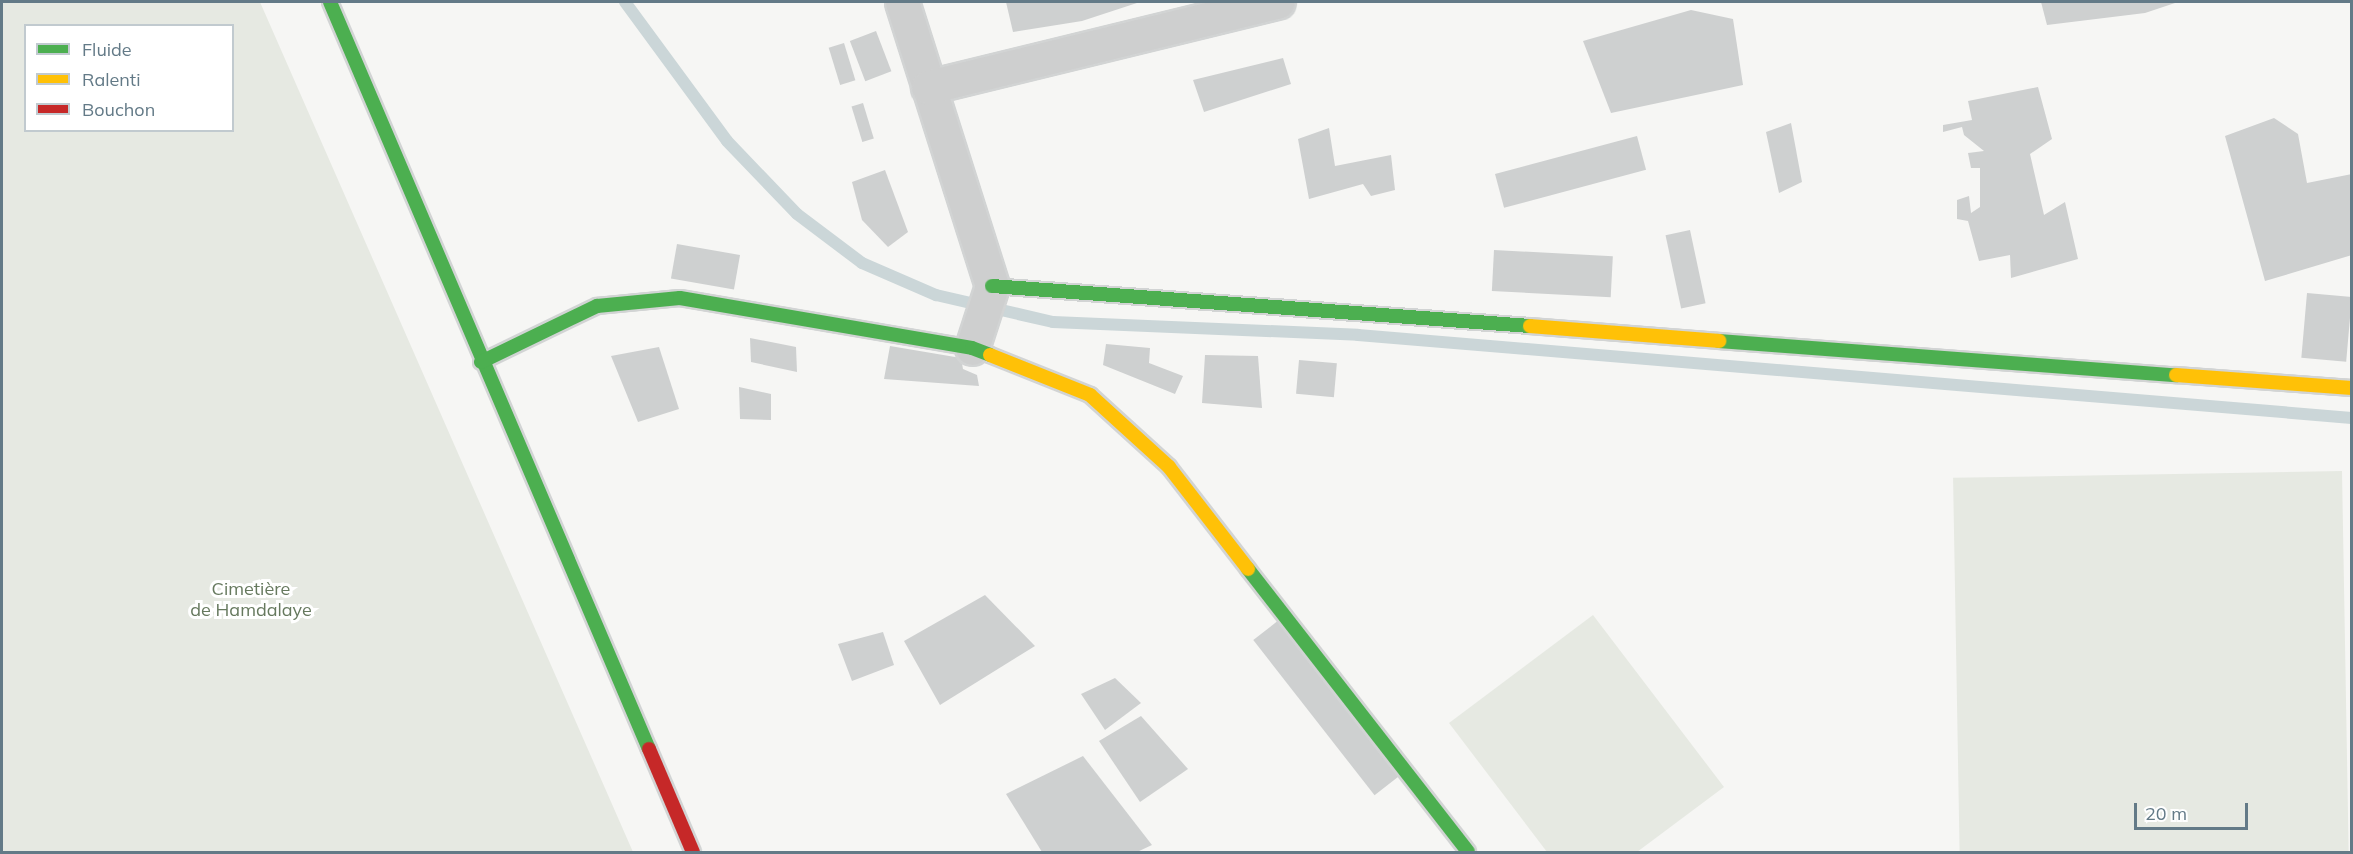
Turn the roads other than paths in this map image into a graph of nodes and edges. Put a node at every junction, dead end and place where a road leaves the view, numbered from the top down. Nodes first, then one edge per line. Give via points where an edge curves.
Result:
1 (330, 2) edge
2 (902, 2) edge
3 (1278, 2) edge
4 (928, 87) junction
5 (992, 286) junction
6 (972, 348) junction
7 (481, 362) junction
8 (2352, 388) edge
9 (693, 852) edge
10 (1468, 852) edge

1 - 7 street
2 - 4 street
3 - 4 street
4 - 5 street
5 - 6 street
5 - 8 street
6 - 7 street via 680,298 597,306
6 - 10 street via 1090,395 1169,467
7 - 9 street

